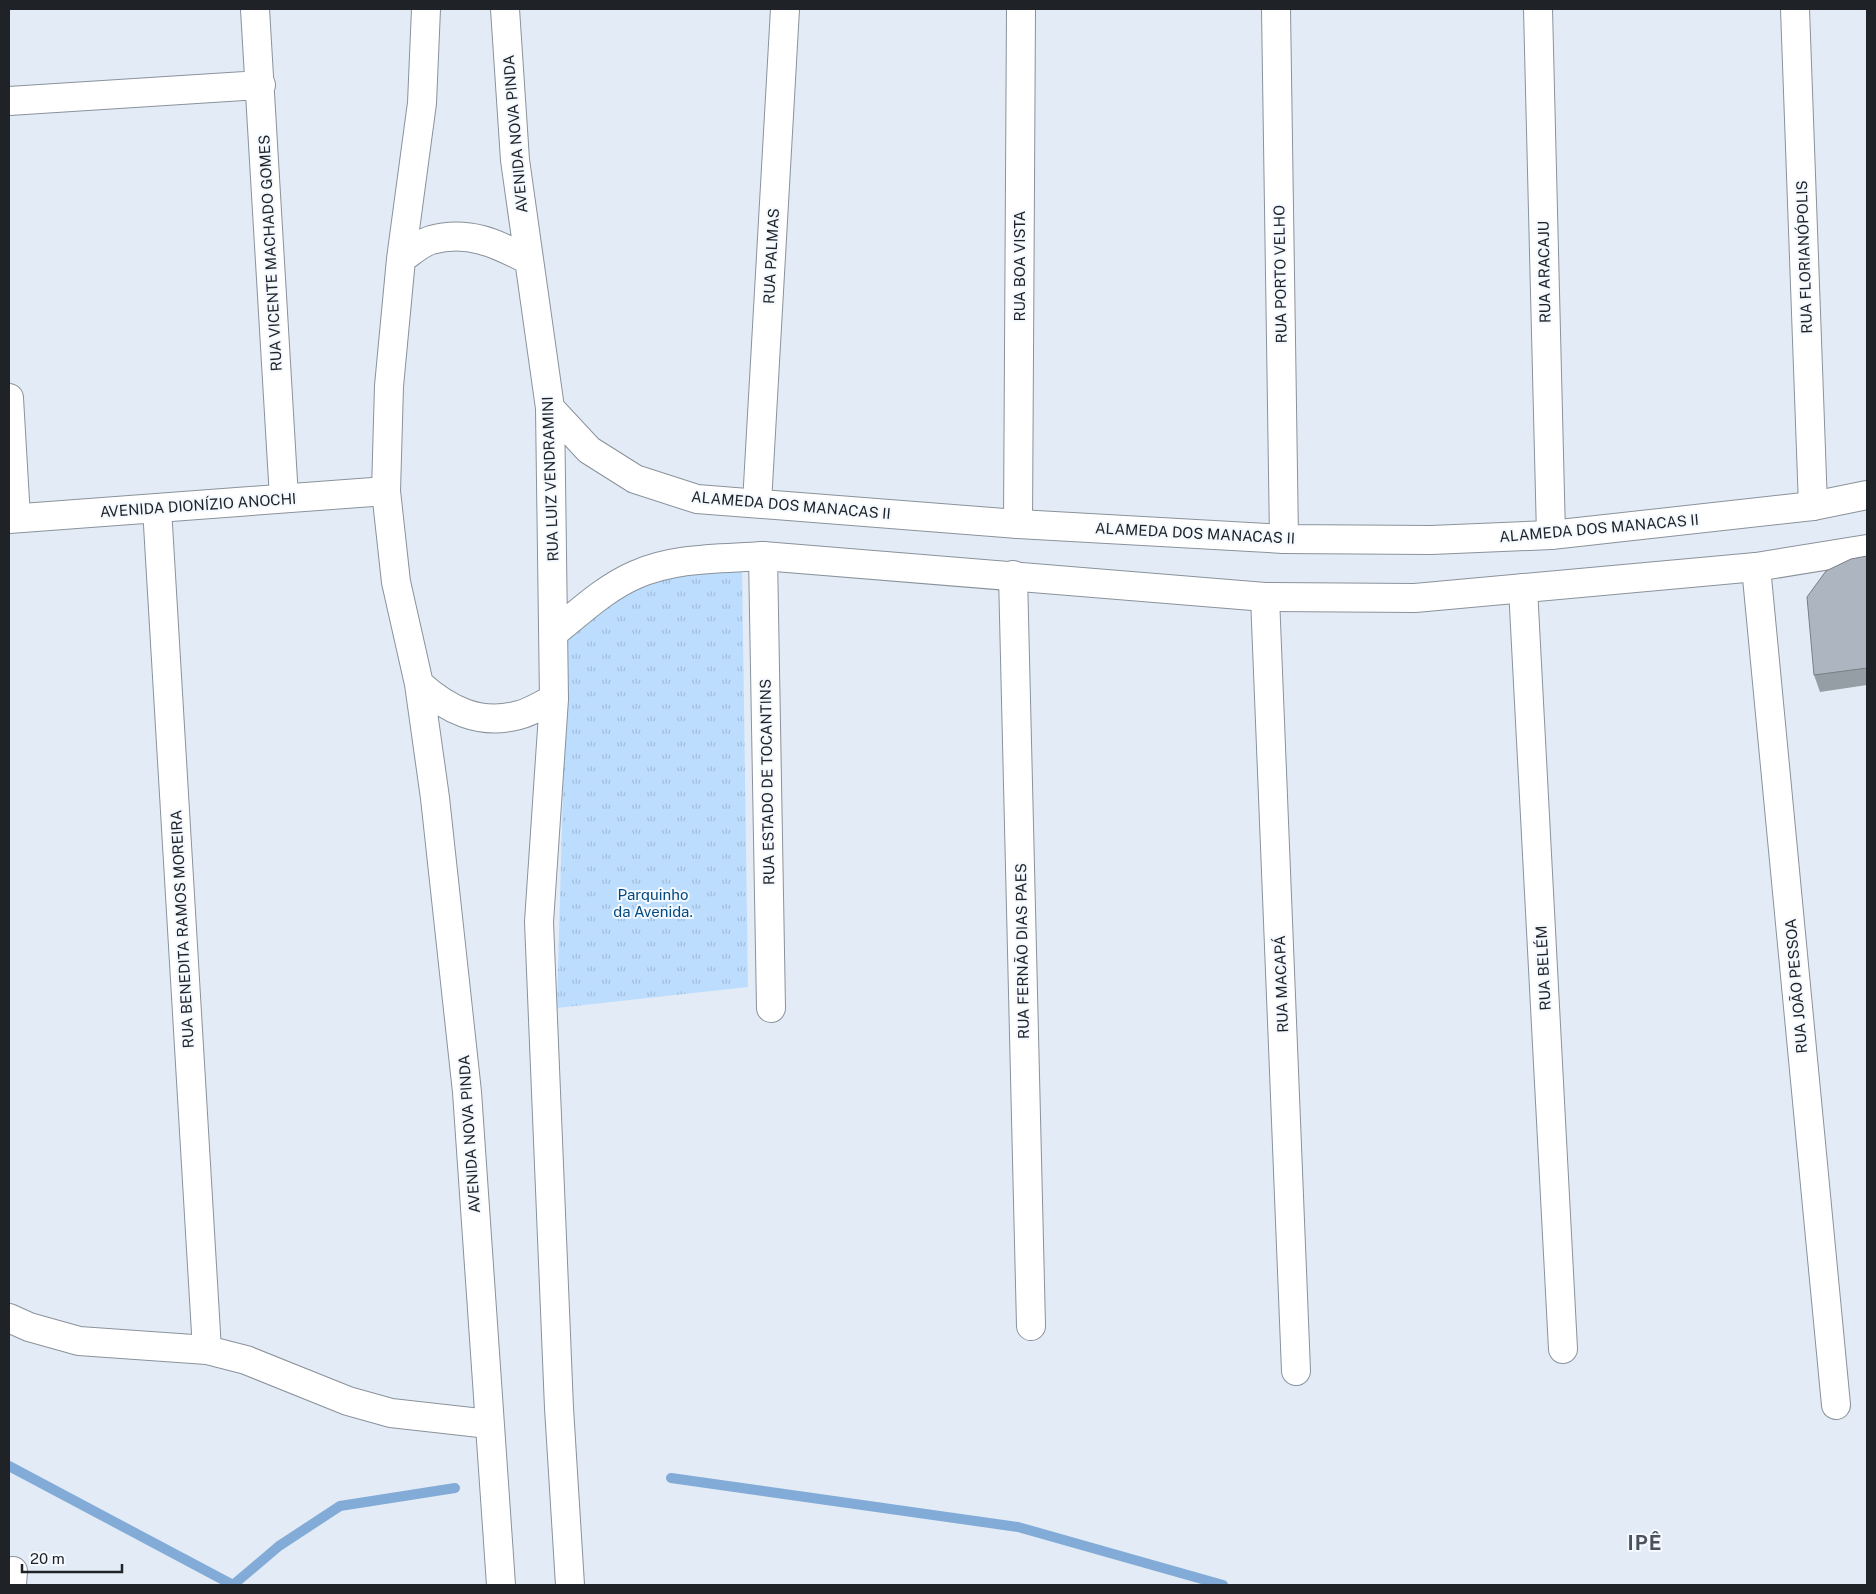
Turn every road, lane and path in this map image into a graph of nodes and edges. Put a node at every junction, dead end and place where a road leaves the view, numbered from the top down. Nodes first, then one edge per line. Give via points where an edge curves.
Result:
1 (256, 9) edge
2 (426, 9) edge
3 (505, 9) edge
4 (784, 9) edge
5 (1021, 9) edge
6 (1276, 9) edge
7 (1538, 9) edge
8 (1795, 9) edge
9 (261, 84) junction
10 (9, 101) edge
11 (401, 258) junction
12 (528, 260) junction
13 (9, 398) edge
14 (550, 408) junction
15 (386, 491) junction
16 (1867, 495) edge
17 (284, 498) junction
18 (758, 503) junction
19 (1813, 506) junction
20 (157, 508) junction
21 (13, 518) edge
22 (1018, 524) junction
23 (1551, 535) junction
24 (1284, 539) junction
25 (1867, 549) edge
26 (763, 556) junction
27 (1756, 567) junction
28 (1013, 575) junction
29 (1523, 588) junction
30 (1265, 597) junction
31 (555, 632) junction
32 (419, 684) junction
33 (554, 699) junction
34 (771, 1008) dead end
35 (9, 1318) edge
36 (1031, 1326) dead end
37 (1563, 1349) dead end
38 (208, 1350) junction
39 (1296, 1371) dead end
40 (1836, 1405) dead end
41 (489, 1424) junction
42 (501, 1585) edge
43 (570, 1585) edge

1 - 9 street, RUA VICENTE MACHADO GOMES
2 - 11 street via 422,103
3 - 12 street, AVENIDA NOVA PINDA via 515,160
4 - 18 street, RUA PALMAS
5 - 22 street, RUA BOA VISTA
6 - 24 street, RUA PORTO VELHO
7 - 23 street, RUA ARACAJU
8 - 19 street, RUA FLORIANÓPOLIS
9 - 10 street
9 - 17 street, RUA VICENTE MACHADO GOMES
11 - 12 street via 430,240 467,236 496,242
11 - 15 street, AVENIDA NOVA PINDA via 389,386
12 - 14 street, RUA LUIZ VENDRAMINI
13 - 21 street
14 - 18 street, ALAMEDA DOS MANACAS II via 589,450 635,479 697,499
14 - 31 street, RUA LUIZ VENDRAMINI
15 - 17 street, AVENIDA DIONÍZIO ANOCHI
15 - 32 street, AVENIDA NOVA PINDA via 396,582
16 - 19 street, ALAMEDA DOS MANACAS II
17 - 20 street, AVENIDA DIONÍZIO ANOCHI
18 - 22 street, ALAMEDA DOS MANACAS II
19 - 23 street, ALAMEDA DOS MANACAS II
20 - 21 street, AVENIDA DIONÍZIO ANOCHI
20 - 38 street, RUA BENEDITA RAMOS MOREIRA
22 - 24 street, ALAMEDA DOS MANACAS II
23 - 24 street, ALAMEDA DOS MANACAS II via 1431,540
25 - 27 street
26 - 28 street
26 - 31 street via 680,562 635,575 596,598
26 - 34 street, RUA ESTADO DE TOCANTINS
27 - 29 street
27 - 40 street, RUA JOÃO PESSOA
28 - 30 street
28 - 36 street, RUA FERNÃO DIAS PAES
29 - 30 street via 1414,598
29 - 37 street, RUA BELÉM
30 - 39 street, RUA MACAPÁ
31 - 33 street, RUA LUIZ VENDRAMINI
32 - 33 street via 439,702 465,714 495,719 520,715
32 - 41 street, AVENIDA NOVA PINDA via 435,798 467,1092
33 - 43 street via 539,922 559,1408
35 - 38 street via 79,1341
38 - 41 street via 246,1360 348,1401 392,1413
41 - 42 street, AVENIDA NOVA PINDA

